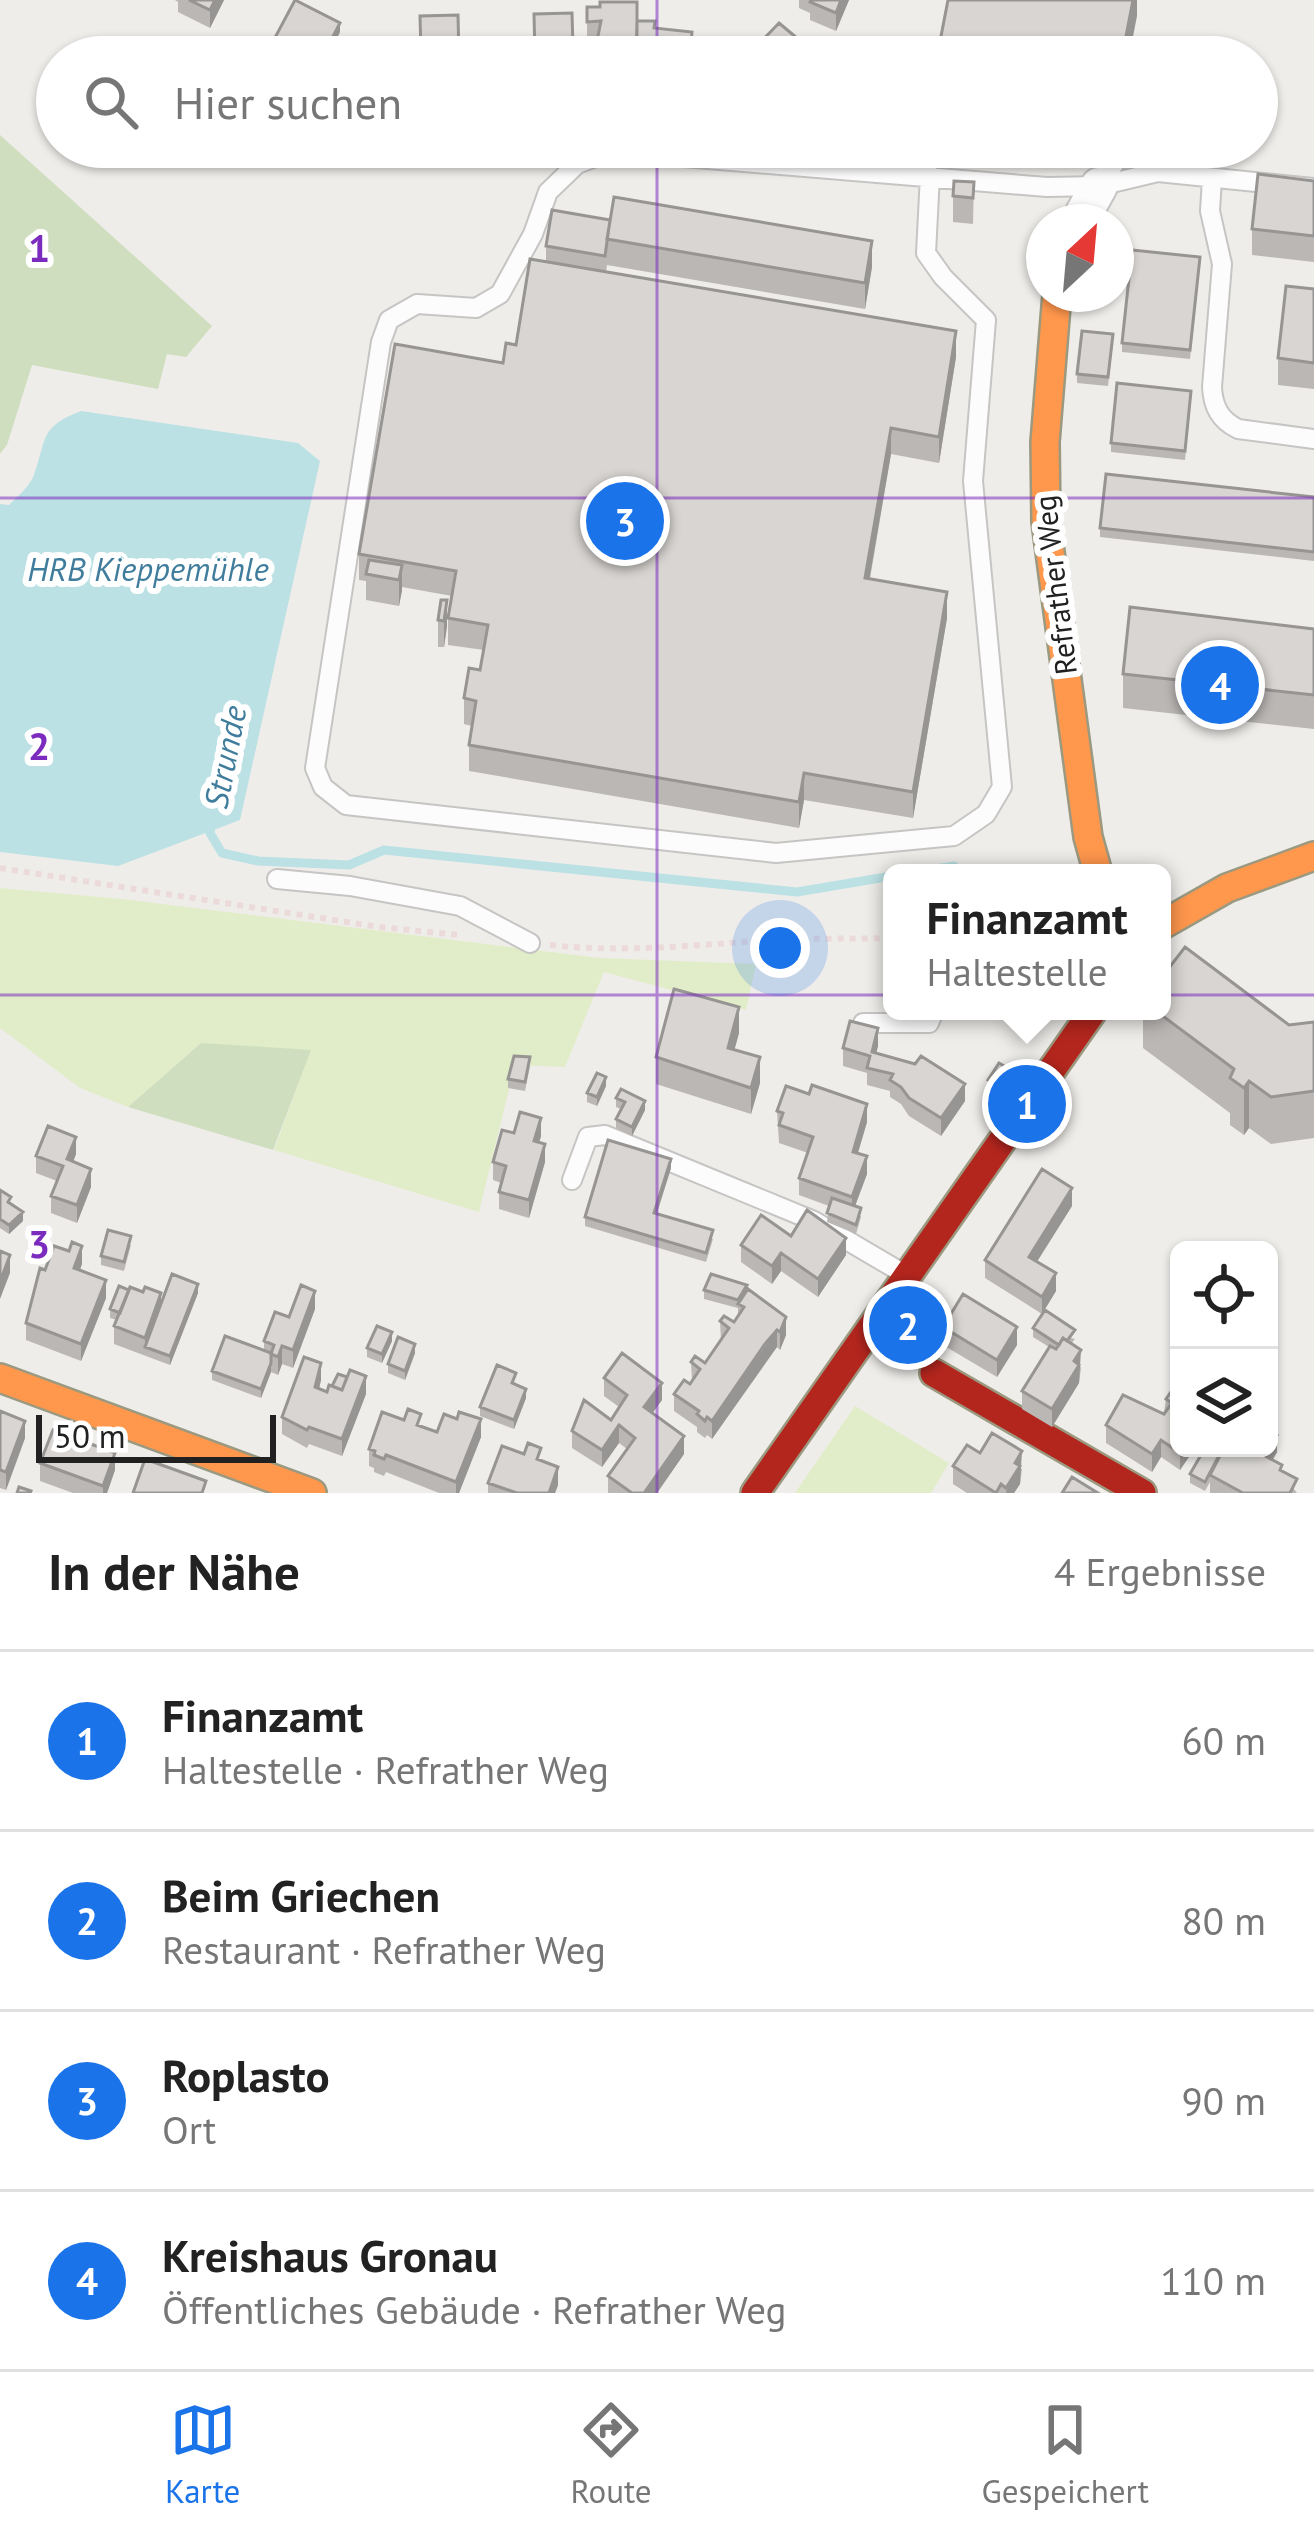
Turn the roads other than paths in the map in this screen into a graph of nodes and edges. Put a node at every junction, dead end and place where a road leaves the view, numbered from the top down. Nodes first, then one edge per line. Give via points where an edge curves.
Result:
1 (573, 168) edge
2 (837, 168) edge
3 (1111, 168) edge
4 (930, 175) junction
5 (1212, 178) junction
6 (1099, 186) junction
7 (1314, 188) edge
8 (1089, 204) edge
9 (1056, 312) edge
10 (1314, 439) edge
11 (1314, 856) edge
12 (1096, 864) edge
13 (277, 879) dead end
14 (1171, 920) edge
15 (530, 943) dead end
16 (930, 1020) edge
17 (1087, 1020) edge
18 (863, 1023) edge
19 (572, 1180) dead end
20 (906, 1275) junction
21 (934, 1373) dead end
22 (0, 1378) edge
23 (312, 1493) edge
24 (754, 1493) edge
25 (1142, 1493) edge

1 - 4 lane via 548,192 500,294 476,308 417,304 389,320 315,768 323,787 346,805 776,853 954,836 986,814 1002,787 973,481 986,320 926,253
2 - 4 lane
3 - 6 lane
4 - 6 lane
5 - 6 lane via 1158,172
5 - 7 lane
5 - 10 lane via 1222,264 1214,406 1238,429
6 - 8 street
9 - 12 street, Refrather Weg via 1046,522
11 - 14 street via 1227,888
13 - 15 lane via 460,906
16 - 18 lane
17 - 20 street
19 - 20 lane via 588,1137 604,1135 814,1222
20 - 24 street
21 - 25 street
22 - 23 street

